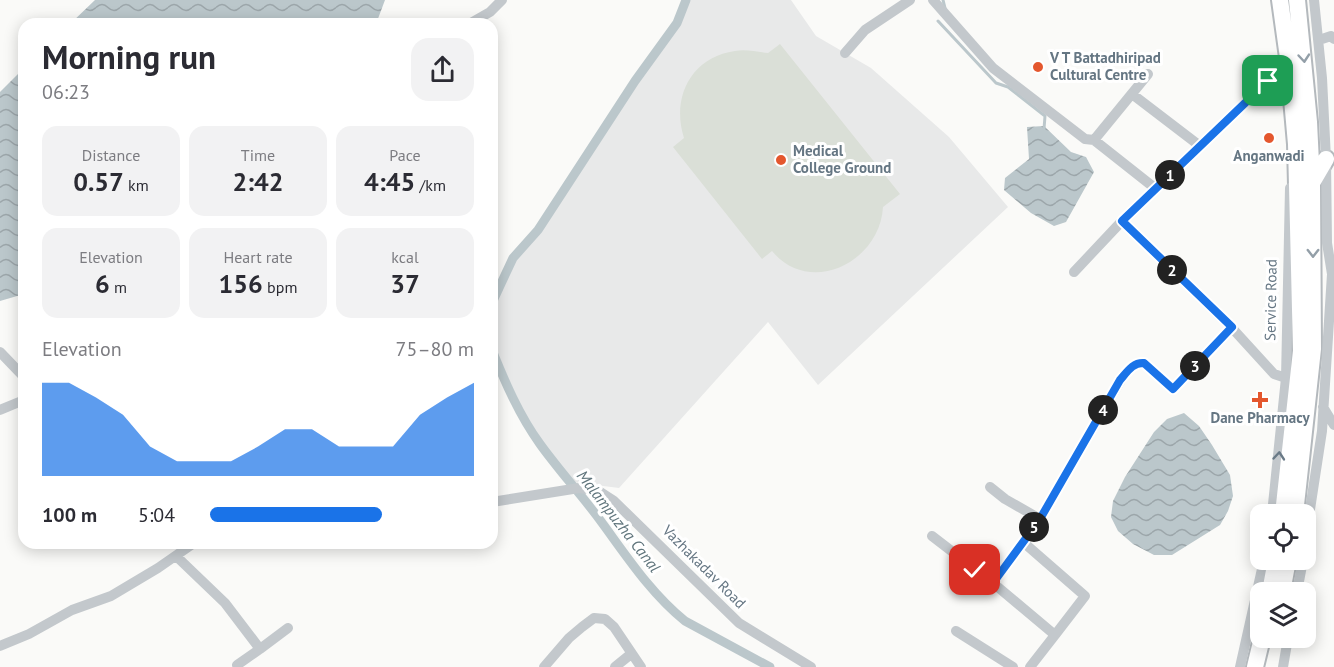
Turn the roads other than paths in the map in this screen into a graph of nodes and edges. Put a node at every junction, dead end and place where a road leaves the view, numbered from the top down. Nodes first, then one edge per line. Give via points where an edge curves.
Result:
1 (502, 0) edge
2 (910, 0) edge
3 (933, 0) edge
4 (1280, 0) edge
5 (1297, 0) edge
6 (1314, 0) edge
7 (480, 18) edge
8 (1334, 39) edge
9 (1319, 40) junction
10 (845, 53) dead end
11 (1289, 65) junction
12 (1149, 74) dead end
13 (1291, 87) junction
14 (1132, 94) junction
15 (1094, 140) junction
16 (1200, 147) junction
17 (1326, 159) junction
18 (1312, 183) junction
19 (1155, 189) junction
20 (1313, 215) junction
21 (1122, 221) junction
22 (1327, 243) junction
23 (1074, 272) dead end
24 (1333, 274) edge
25 (1232, 327) junction
26 (0, 352) edge
27 (18, 371) edge
28 (1286, 378) junction
29 (1334, 387) edge
30 (18, 402) edge
31 (1323, 407) junction
32 (0, 410) edge
33 (1334, 425) edge
34 (990, 487) dead end
35 (498, 501) edge
36 (1273, 504) edge
37 (1284, 504) edge
38 (1296, 504) edge
39 (1311, 504) edge
40 (1040, 519) junction
41 (932, 537) dead end
42 (1023, 542) junction
43 (186, 549) edge
44 (176, 556) junction
45 (1262, 570) edge
46 (993, 583) junction
47 (288, 628) dead end
48 (956, 631) dead end
49 (1055, 635) junction
50 (0, 646) edge
51 (1260, 648) edge
52 (1271, 648) edge
53 (1286, 648) edge
54 (260, 649) junction
55 (631, 654) junction
56 (237, 665) dead end
57 (544, 667) edge
58 (615, 667) edge
59 (641, 667) edge
60 (812, 667) edge
61 (1013, 667) edge
62 (1030, 667) edge
63 (1240, 667) edge
64 (1256, 667) edge
65 (1267, 667) edge
66 (1282, 667) edge

1 - 7 street
2 - 10 street via 865,30
3 - 15 street via 993,68 1085,139
4 - 11 highway
5 -> 18 highway
6 - 9 street
8 - 9 street via 1330,36
9 - 17 street
11 - 13 highway
11 - 16 street
12 - 14 street
13 - 28 street, Service Road via 1285,111 1290,188
13 - 37 highway via 1301,351
14 - 15 street
14 - 16 street
15 - 19 street
16 - 19 street
17 - 18 highway
17 - 22 street
18 - 20 highway
19 - 21 street
20 - 22 street
20 -> 38 highway via 1313,349
21 - 23 street
21 - 25 street
22 - 24 street
24 - 31 street
25 - 28 street via 1274,374
25 - 40 street via 1173,389 1144,363 1131,368 1120,380
26 - 27 street
36 -> 28 street, Service Road
29 - 31 street
30 - 32 street
31 - 33 street
31 - 39 street
34 - 40 street
35 - 60 street, Vazhakadav Road via 579,488 597,490 615,501 661,544 739,623
40 - 42 street
41 - 46 street
42 - 46 street
42 - 49 street via 1085,596
43 - 44 street
44 - 50 street via 111,596 72,610
44 - 54 street via 225,603
45 - 63 street
46 - 49 street
47 - 54 street
48 - 61 street
49 - 62 street
51 - 64 highway
52 - 65 highway
53 - 66 street
54 - 56 street
55 - 57 street via 614,627 605,619 594,618 569,638
55 - 58 street
55 - 59 street

